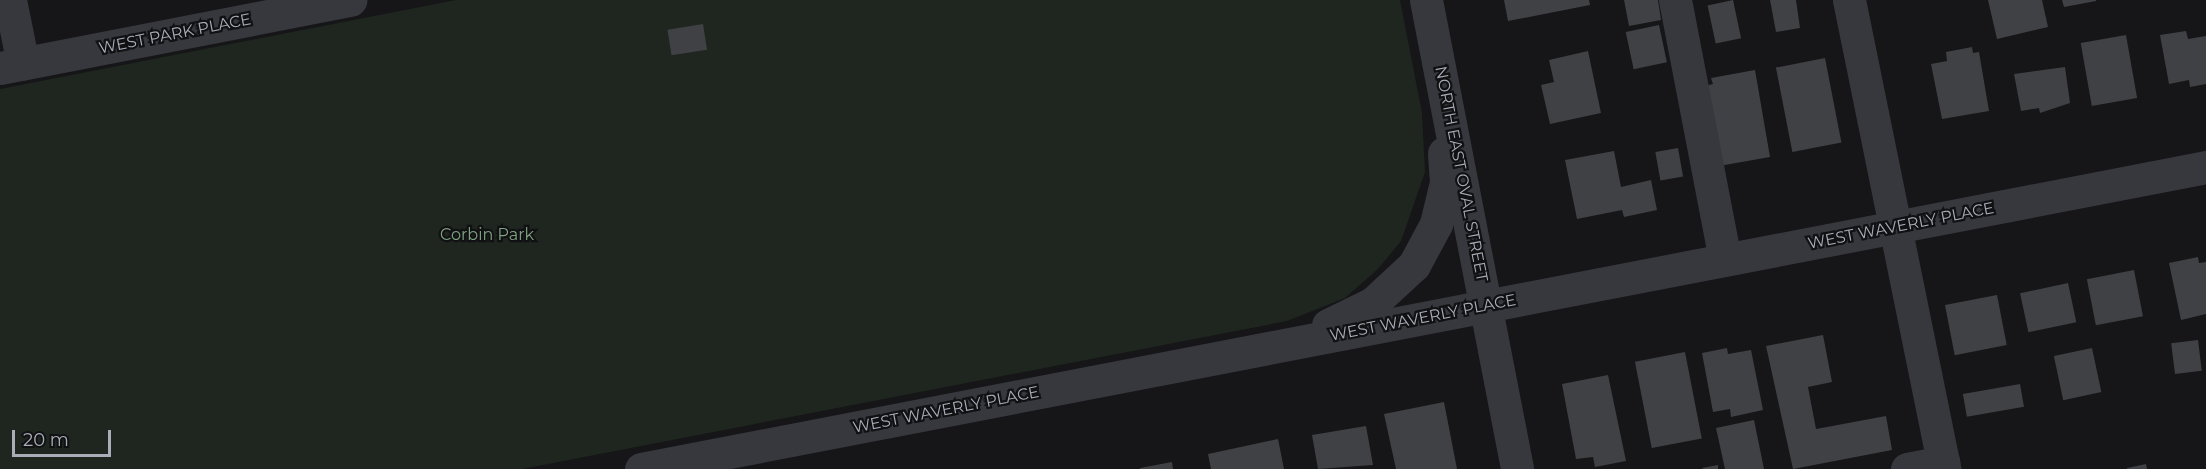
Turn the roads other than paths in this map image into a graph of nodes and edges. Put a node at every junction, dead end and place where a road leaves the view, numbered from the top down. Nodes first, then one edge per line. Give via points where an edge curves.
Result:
1 (10, 0) edge
2 (350, 0) edge
3 (1420, 0) edge
4 (1426, 0) edge
5 (1675, 0) edge
6 (1849, 0) edge
7 (1438, 57) junction
8 (11, 66) edge
9 (2206, 167) edge
10 (1895, 227) junction
11 (1725, 259) junction
12 (1488, 305) junction
13 (1292, 343) junction
14 (1943, 466) edge
15 (646, 469) edge
16 (1517, 469) edge
17 (1907, 469) edge

1 - 8 street
2 - 8 street, WEST PARK PLACE
3 - 7 street, NORTH EAST OVAL STREET
4 - 7 street, NORTH EAST OVAL STREET
5 - 11 street
6 - 10 street
7 - 12 street, NORTH EAST OVAL STREET
7 - 13 street, NORTH EAST OVAL STREET via 1446,182 1436,224 1414,265 1373,303
9 - 10 street, WEST WAVERLY PLACE
10 - 11 street, WEST WAVERLY PLACE
10 - 14 street
11 - 12 street, WEST WAVERLY PLACE
12 - 13 street, WEST WAVERLY PLACE
12 - 16 street, NORTH EAST OVAL STREET
13 - 15 street, WEST WAVERLY PLACE
14 - 17 street

